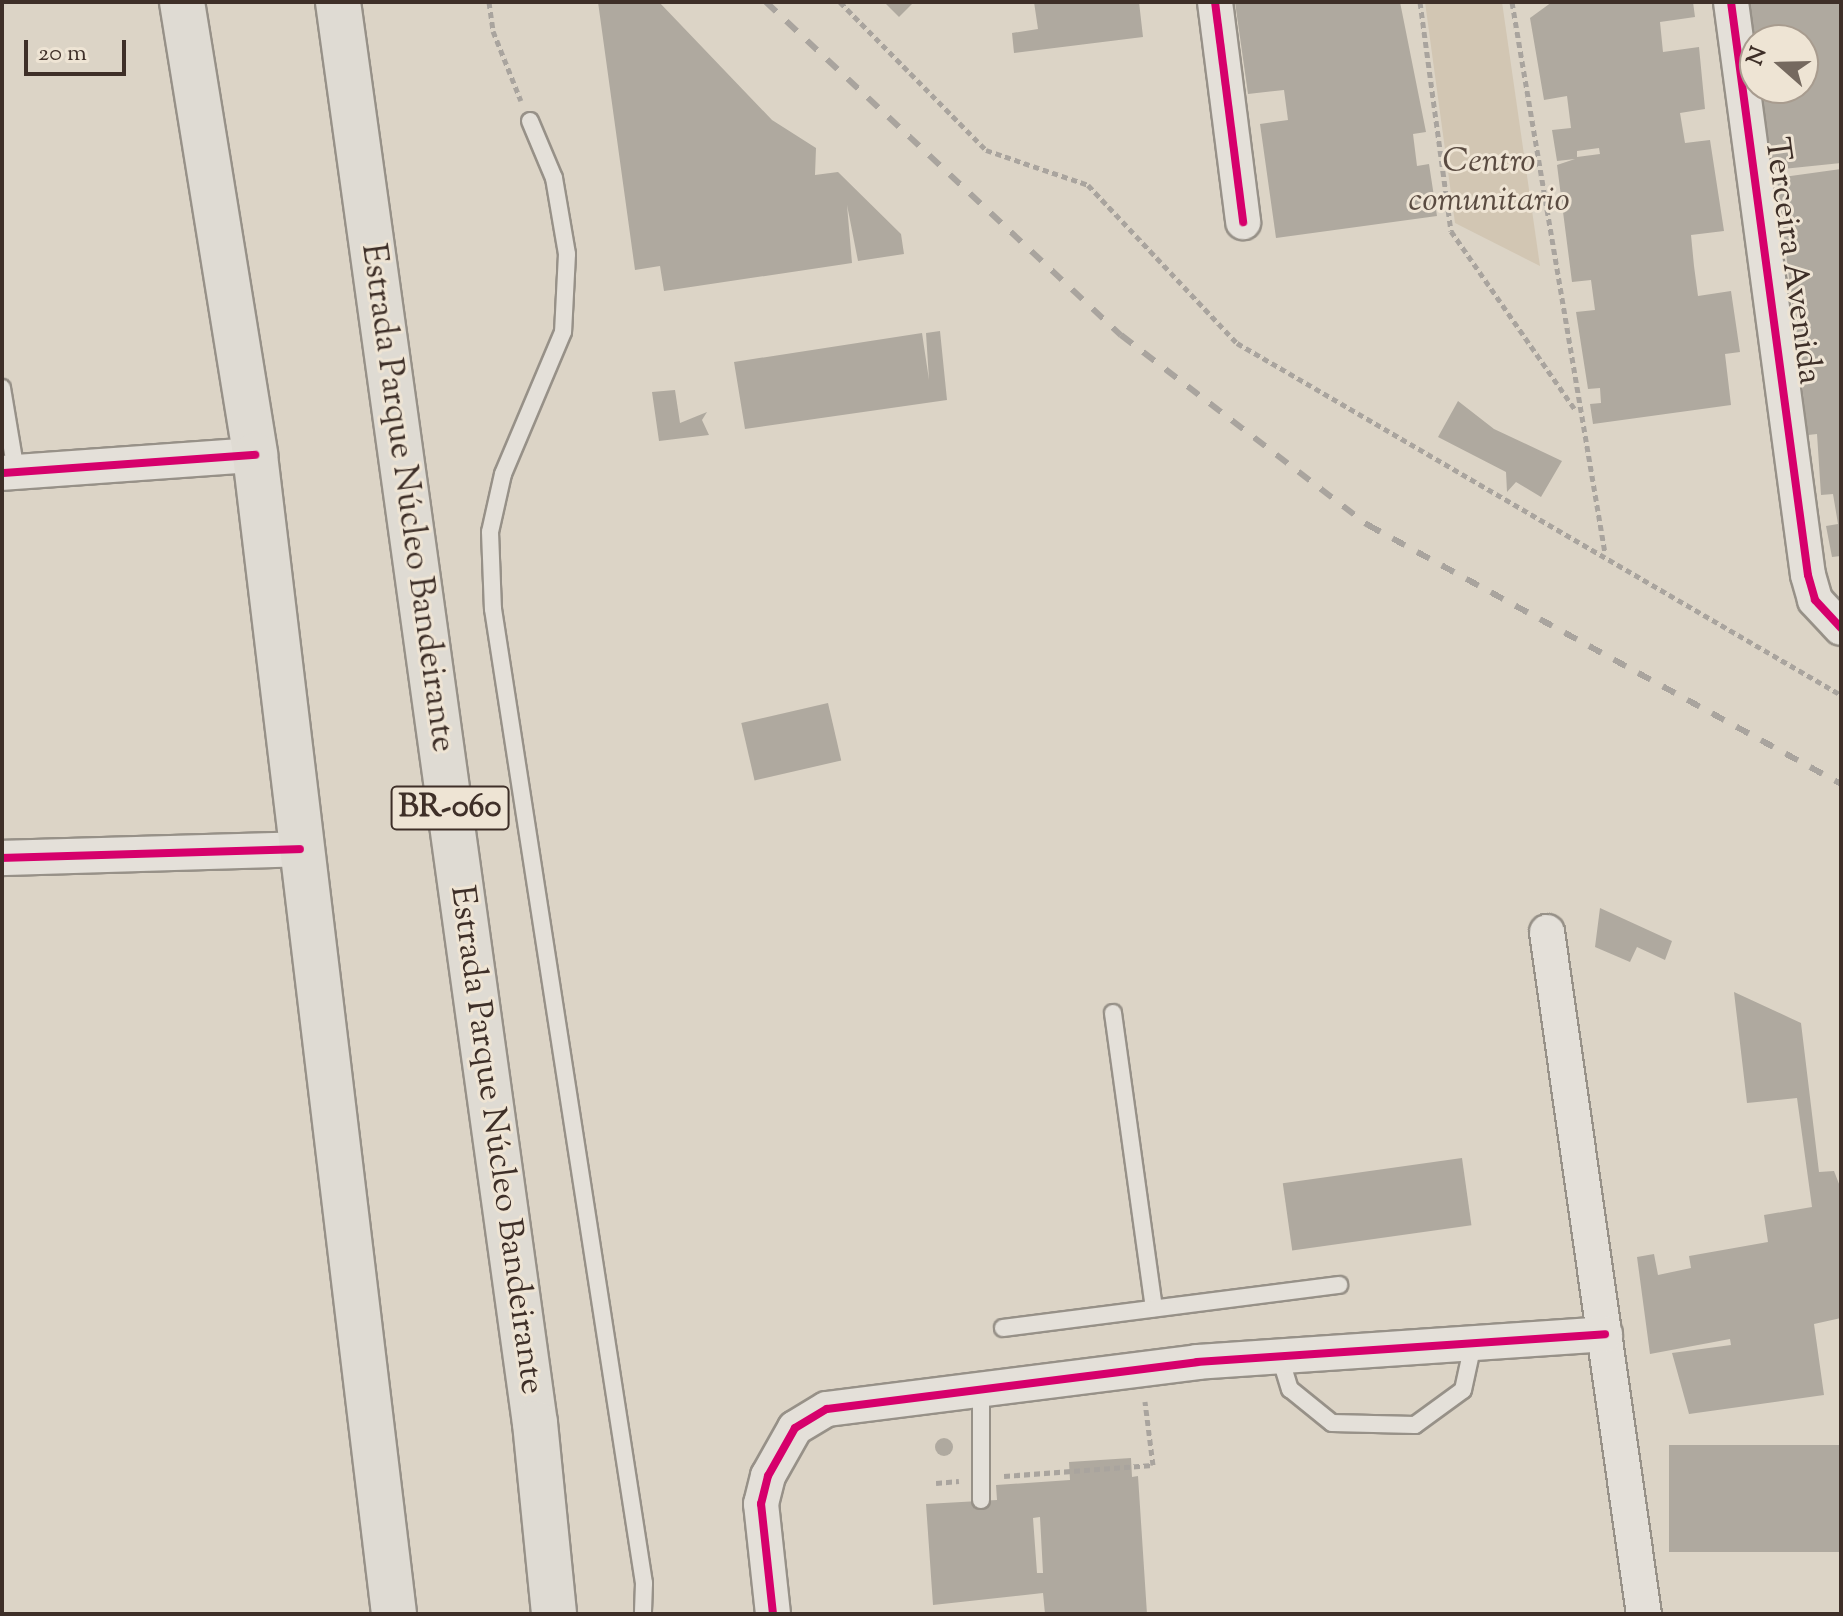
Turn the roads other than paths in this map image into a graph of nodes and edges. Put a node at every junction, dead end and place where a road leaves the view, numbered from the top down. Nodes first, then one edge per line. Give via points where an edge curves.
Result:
1 (182, 2) edge
2 (338, 2) edge
3 (1215, 2) edge
4 (1731, 2) edge
5 (530, 121) road end
6 (1243, 222) dead end
7 (2, 388) edge
8 (255, 455) junction
9 (9, 472) edge
10 (1841, 628) edge
11 (300, 849) junction
12 (2, 858) edge
13 (1547, 932) dead end
14 (1113, 1013) dead end
15 (1339, 1285) dead end
16 (1154, 1308) junction
17 (1003, 1328) dead end
18 (1605, 1334) junction
19 (1473, 1344) junction
20 (1280, 1357) junction
21 (981, 1385) junction
22 (981, 1500) dead end
23 (394, 1614) edge
24 (554, 1614) edge
25 (643, 1614) edge
26 (773, 1614) edge
27 (1644, 1614) edge

1 - 8 highway
2 - 24 highway, Estrada Parque Núcleo Bandeirante / BR-060 via 535,1423
3 - 6 street
4 - 10 street, Terceira Avenida via 1808,575 1815,600
5 - 25 lane via 554,178 567,254 563,332 503,474 490,532 493,609
7 - 9 lane
8 - 9 street
8 - 11 highway
11 - 12 street
11 - 23 highway
13 - 18 street
14 - 16 lane
15 - 16 lane
16 - 17 lane
18 - 19 street
18 - 27 street
19 - 20 street
19 - 20 lane via 1463,1390 1415,1425 1332,1423 1290,1389
20 - 21 street
21 - 22 lane
21 - 26 street via 827,1409 795,1428 776,1457 761,1504

